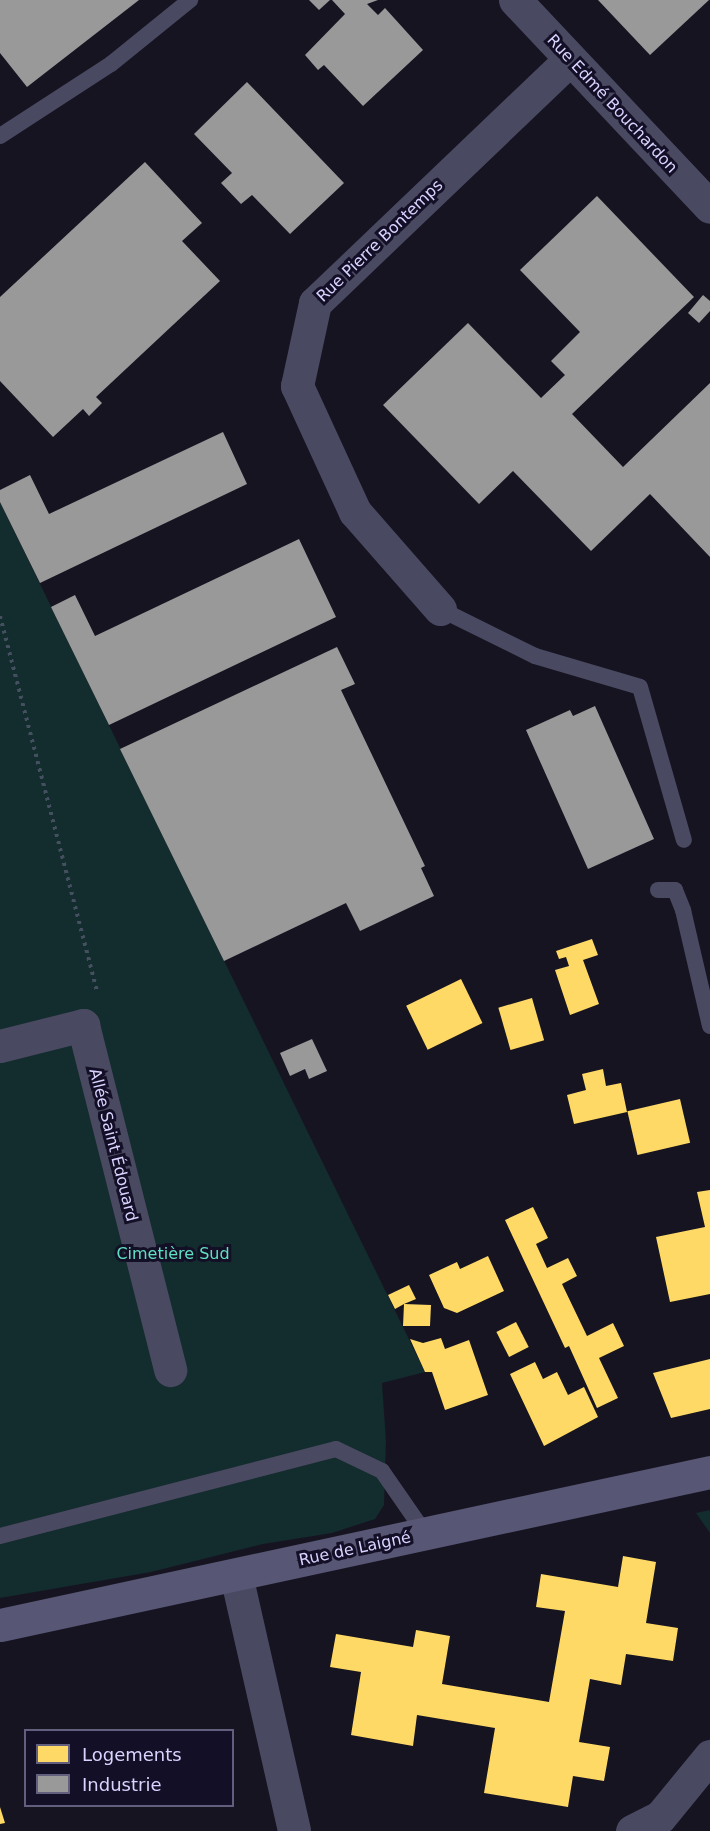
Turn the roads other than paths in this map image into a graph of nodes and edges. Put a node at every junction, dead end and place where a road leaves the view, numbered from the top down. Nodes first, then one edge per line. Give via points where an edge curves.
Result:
1 (190, 0) edge
2 (515, 0) edge
3 (570, 59) junction
4 (0, 136) edge
5 (710, 207) edge
6 (441, 609) joint
7 (684, 840) dead end
8 (658, 890) dead end
9 (710, 1026) edge
10 (0, 1046) edge
11 (170, 1370) dead end
12 (710, 1473) edge
13 (425, 1533) junction
14 (0, 1536) edge
15 (236, 1575) junction
16 (0, 1625) edge
17 (710, 1756) edge
18 (294, 1831) edge
19 (632, 1831) edge

1 - 4 lane via 111,64
2 - 3 street, Rue Edmé Bouchardon
3 - 5 street, Rue Edmé Bouchardon
3 - 6 street, Rue Pierre Bontemps via 315,303 297,386 354,512
6 - 7 lane via 535,656 640,687
8 - 9 lane via 675,890 683,910
10 - 11 street, Allée Saint Édouard via 83,1025
12 - 13 street, Rue de Laigné
13 - 14 lane via 382,1471 336,1449
13 - 15 street, Rue de Laigné
15 - 16 street, Rue de Laigné
15 - 18 street
17 - 19 street via 660,1817

